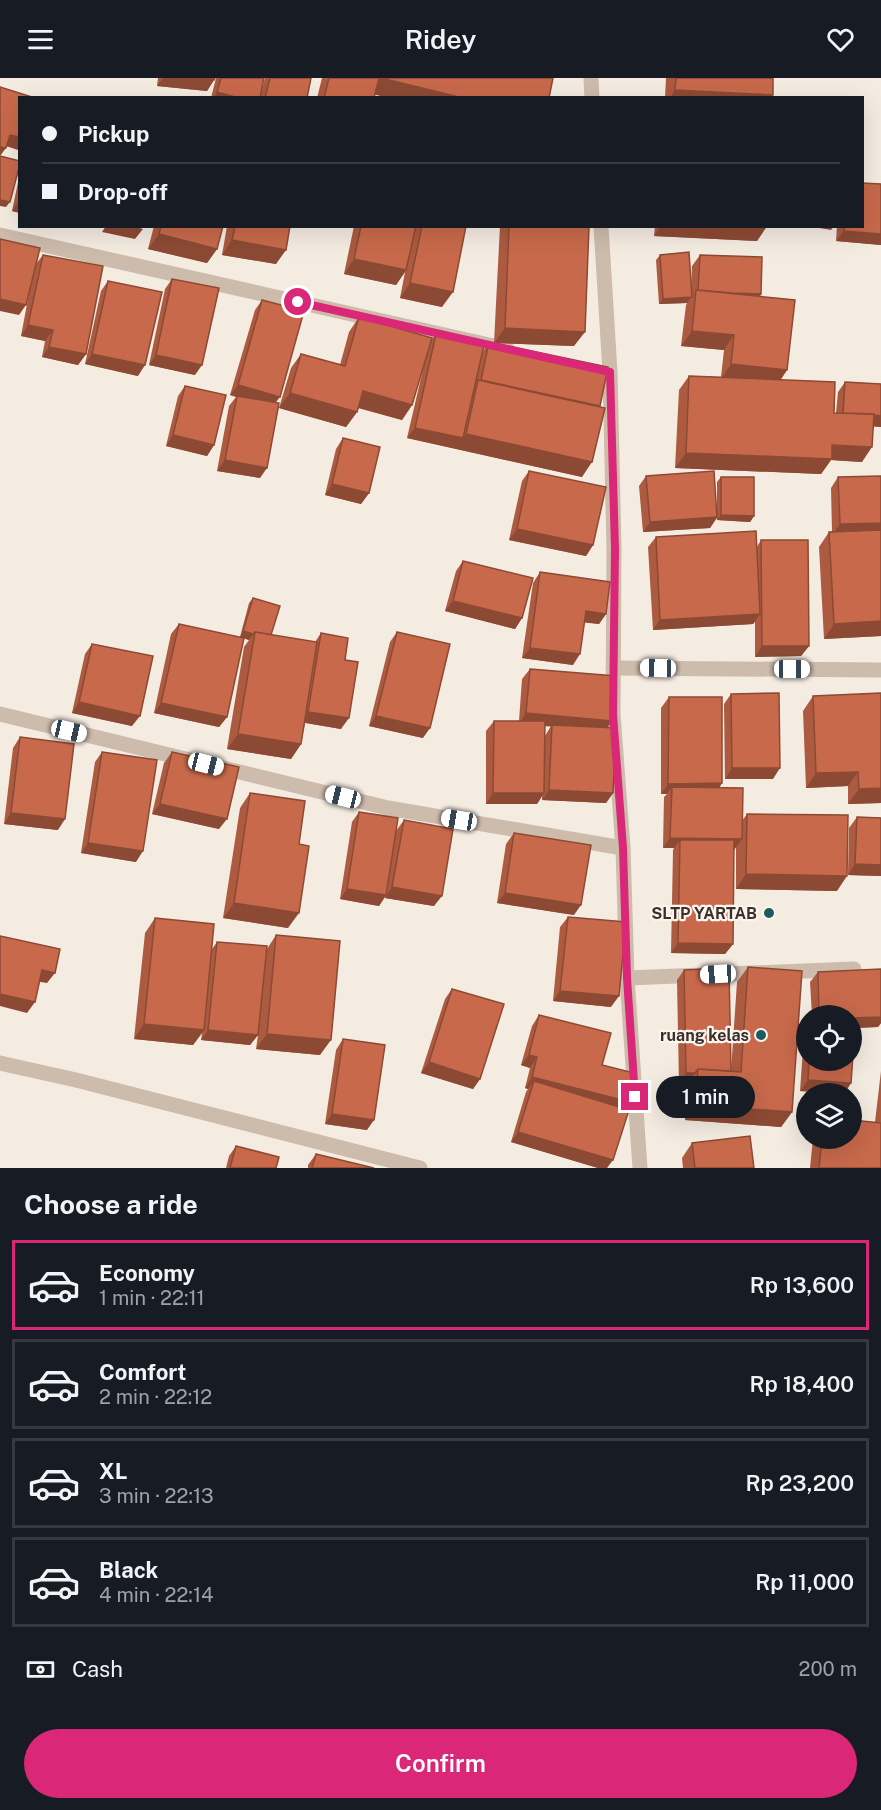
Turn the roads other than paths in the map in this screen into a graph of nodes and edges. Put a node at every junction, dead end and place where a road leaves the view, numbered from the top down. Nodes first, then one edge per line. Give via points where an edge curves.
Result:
1 (591, 78) edge
2 (592, 96) edge
3 (601, 228) edge
4 (0, 235) edge
5 (516, 351) edge
6 (590, 368) edge
7 (610, 372) junction
8 (613, 668) junction
9 (881, 670) edge
10 (0, 714) edge
11 (623, 848) junction
12 (854, 969) edge
13 (627, 978) junction
14 (0, 1063) edge
15 (420, 1168) edge
16 (640, 1168) edge

1 - 2 street
3 - 7 street
4 - 5 street
6 - 7 street
7 - 8 street via 615,549
8 - 9 street
8 - 11 street
10 - 11 street via 388,808
11 - 13 street
12 - 13 street
13 - 16 street
14 - 15 street

